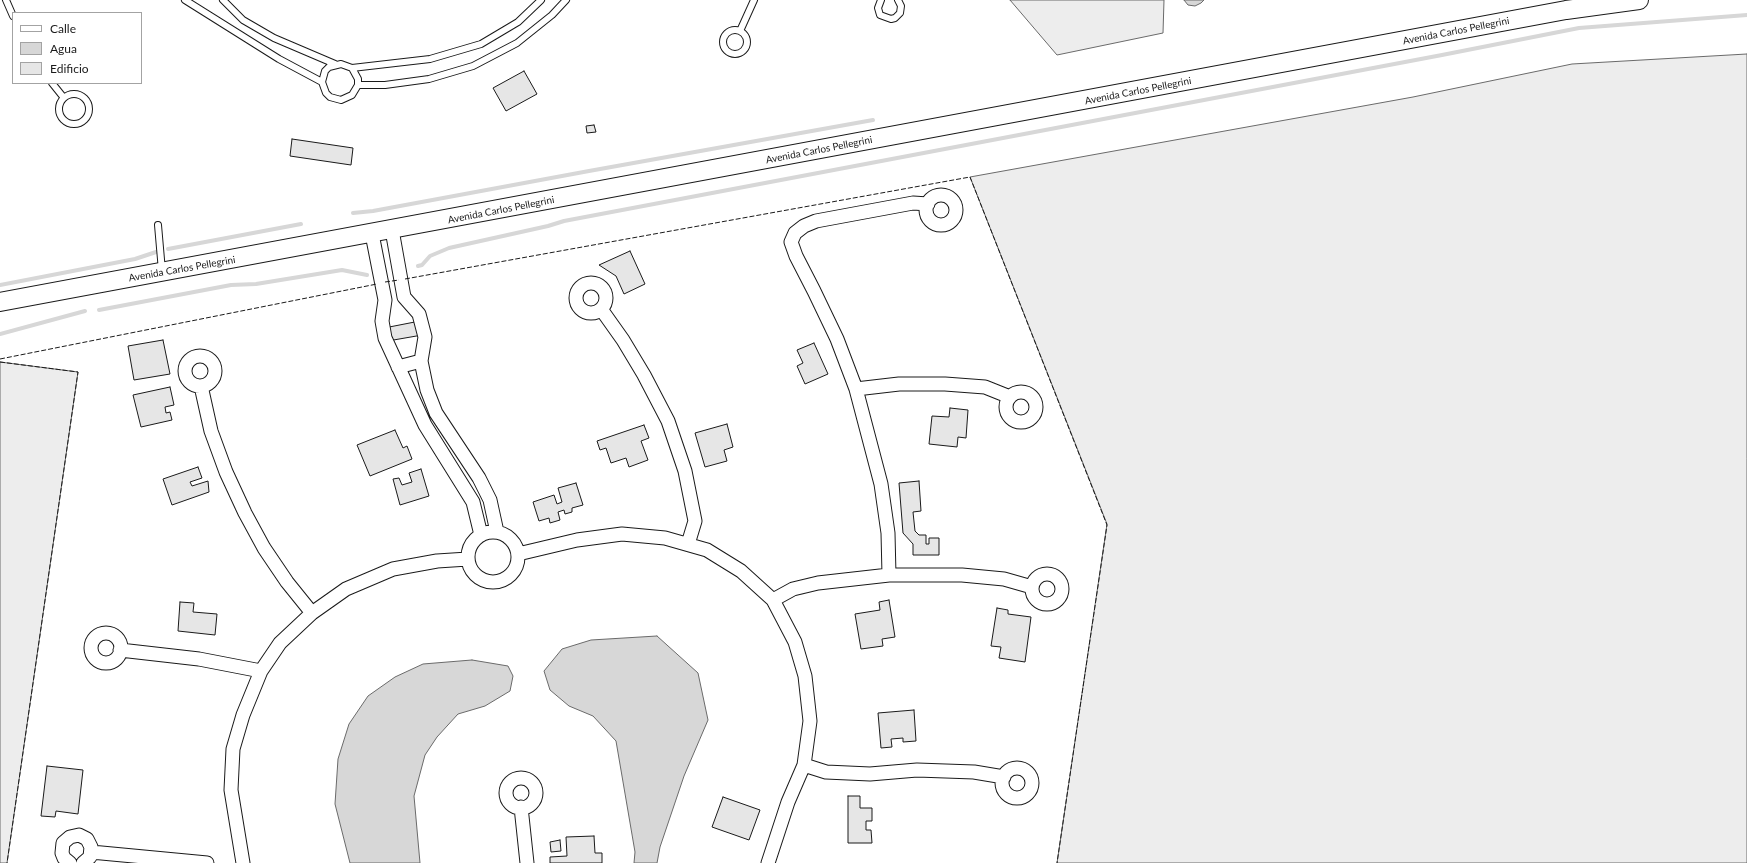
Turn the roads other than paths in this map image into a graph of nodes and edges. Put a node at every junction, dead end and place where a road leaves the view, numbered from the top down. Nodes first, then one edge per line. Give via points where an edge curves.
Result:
1 (6, 0) edge
2 (185, 0) edge
3 (222, 0) edge
4 (541, 0) edge
5 (566, 0) edge
6 (754, 0) edge
7 (880, 0) edge
8 (898, 0) edge
9 (1639, 0) edge
10 (12, 14) edge
11 (740, 31) dead end
12 (335, 64) junction
13 (352, 68) junction
14 (322, 82) junction
15 (53, 84) edge
16 (358, 85) junction
17 (64, 98) junction
18 (928, 204) dead end
19 (158, 225) dead end
20 (392, 230) junction
21 (372, 234) junction
22 (162, 272) junction
23 (404, 297) junction
24 (385, 300) junction
25 (0, 302) edge
26 (601, 310) dead end
27 (421, 361) junction
28 (398, 367) junction
29 (201, 386) dead end
30 (856, 389) junction
31 (1010, 397) dead end
32 (497, 532) junction
33 (481, 535) junction
34 (688, 544) junction
35 (518, 554) junction
36 (468, 559) junction
37 (889, 575) junction
38 (1032, 587) dead end
39 (773, 600) junction
40 (312, 613) junction
41 (120, 650) dead end
42 (261, 671) junction
43 (804, 765) junction
44 (1004, 777) dead end
45 (521, 807) dead end
46 (92, 852) junction
47 (240, 862) edge
48 (70, 863) edge
49 (83, 863) edge
50 (207, 863) edge
51 (527, 863) edge
52 (768, 863) edge

1 - 10 lane
2 - 14 lane via 279,59
3 - 12 lane via 243,20 274,38
4 - 13 lane via 518,22 481,44 430,59
5 - 16 lane via 552,15 517,43 473,66 429,79 385,85
6 - 11 lane
7 - 8 lane via 880,15 891,20 900,13 901,6
9 - 20 main road, Avenida Carlos Pellegrini via 1566,10
12 - 13 lane
12 - 14 lane via 325,71
13 - 16 lane via 356,73
14 - 16 lane via 330,97 341,100 352,95
15 - 17 lane
17 - 17 lane via 59,106 64,120 73,124 86,118 89,109 85,100 77,94
18 - 30 street via 913,203 816,221 795,233 791,242 837,339
19 - 22 lane
20 - 21 main road, Avenida Carlos Pellegrini
20 - 23 street
21 - 22 main road, Avenida Carlos Pellegrini
21 - 24 street
22 - 25 main road, Avenida Carlos Pellegrini
23 - 24 street
23 - 27 street via 419,314 425,337
24 - 28 street via 382,321
26 - 34 street via 623,340 668,421 685,471 694,521
27 - 28 street
27 - 32 street via 427,390 436,413 479,478 490,500
28 - 33 street via 425,425 473,502
29 - 40 street via 211,431 226,472 245,512 264,548
30 - 31 street via 899,384 945,384 985,388
30 - 37 street via 881,484 888,534
32 - 33 street
32 - 35 street via 511,539
33 - 36 street via 470,547
34 - 35 street via 665,538 622,534 577,540
34 - 39 street via 707,550 741,571
35 - 36 street via 518,562 510,577 494,582 478,577 472,571
36 - 40 street via 437,561 393,569 346,589
37 - 38 street via 962,575 1004,579
37 - 39 street via 818,583 793,589
39 - 43 street via 795,642 805,676 810,721
40 - 42 street via 280,644
41 - 42 street via 199,659
42 - 47 street via 243,715 233,749 231,790
43 - 44 street via 826,772 870,774 917,770 974,772
43 - 52 street via 788,802
45 - 51 street
46 - 48 street via 90,843 83,836 70,837 62,848 64,858
46 - 49 street
46 - 50 street

